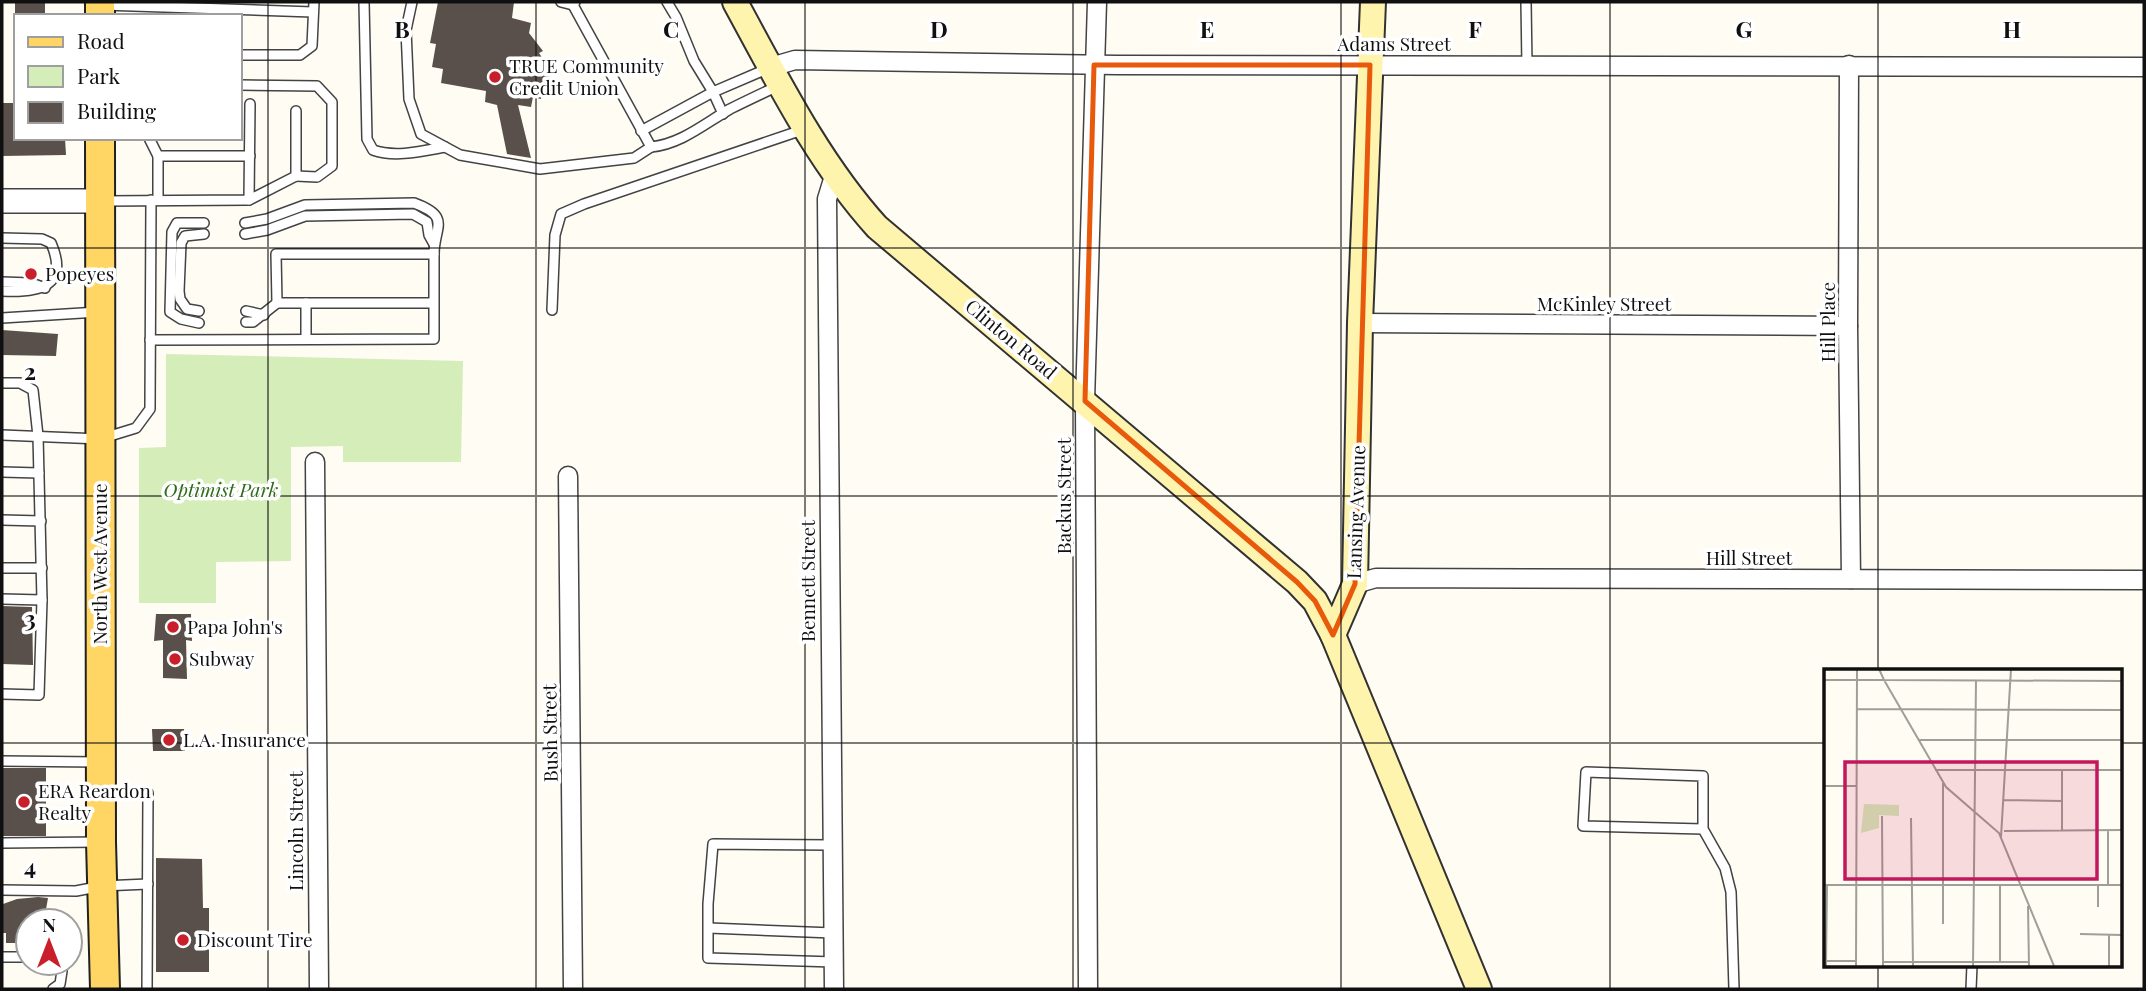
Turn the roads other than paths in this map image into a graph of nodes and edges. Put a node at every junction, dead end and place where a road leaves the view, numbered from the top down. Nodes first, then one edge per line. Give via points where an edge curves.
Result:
1 (364, 2) edge
2 (412, 2) edge
3 (561, 2) edge
4 (667, 2) edge
5 (735, 2) edge
6 (1097, 2) edge
7 (1373, 2) edge
8 (1526, 2) edge
9 (574, 3) edge
10 (241, 6) edge
11 (314, 7) edge
12 (100, 8) edge
13 (152, 8) edge
14 (242, 55) edge
15 (1094, 65) junction
16 (1370, 65) junction
17 (1527, 65) junction
18 (1849, 65) junction
19 (2144, 66) edge
20 (776, 76) junction
21 (242, 85) edge
22 (713, 92) junction
23 (250, 104) dead end
24 (296, 111) dead end
25 (723, 114) junction
26 (807, 128) junction
27 (641, 131) junction
28 (100, 140) edge
29 (150, 140) edge
30 (445, 147) junction
31 (651, 147) junction
32 (158, 156) junction
33 (250, 156) junction
34 (835, 173) junction
35 (296, 176) junction
36 (155, 200) junction
37 (249, 200) junction
38 (2, 201) edge
39 (99, 201) junction
40 (204, 223) dead end
41 (245, 223) dead end
42 (204, 234) dead end
43 (245, 234) dead end
44 (2, 238) edge
45 (434, 244) junction
46 (434, 254) junction
47 (2, 282) edge
48 (45, 288) junction
49 (2, 291) edge
50 (276, 303) junction
51 (306, 303) junction
52 (434, 303) junction
53 (552, 310) dead end
54 (200, 311) dead end
55 (246, 311) dead end
56 (99, 312) junction
57 (264, 315) junction
58 (2, 318) edge
59 (246, 322) dead end
60 (200, 323) dead end
61 (1360, 323) junction
62 (1848, 326) junction
63 (306, 339) junction
64 (150, 340) junction
65 (2, 383) edge
66 (1085, 401) junction
67 (2, 435) edge
68 (38, 436) junction
69 (100, 439) junction
70 (315, 462) dead end
71 (2, 472) edge
72 (39, 472) junction
73 (569, 476) dead end
74 (2, 520) edge
75 (40, 521) junction
76 (2, 568) edge
77 (42, 568) junction
78 (1851, 579) junction
79 (2144, 580) edge
80 (1355, 584) junction
81 (2, 599) edge
82 (42, 600) junction
83 (1333, 635) junction
84 (2, 694) edge
85 (2, 761) edge
86 (101, 762) junction
87 (100, 793) junction
88 (1703, 829) junction
89 (100, 842) junction
90 (2, 843) edge
91 (831, 845) junction
92 (148, 884) junction
93 (102, 886) junction
94 (2, 890) edge
95 (709, 928) junction
96 (833, 933) junction
97 (834, 961) junction
98 (1972, 967) edge
99 (105, 989) edge
100 (147, 989) edge
101 (318, 989) edge
102 (573, 989) edge
103 (834, 989) edge
104 (1088, 989) edge
105 (1479, 989) edge
106 (1734, 989) edge
107 (1971, 989) edge

1 - 30 lane via 367,139 373,150 416,152
2 - 30 lane via 407,30 408,99 421,134
3 - 9 lane
4 - 22 lane
5 - 20 main road, Clinton Road
6 - 15 street, Backus Street
7 - 16 main road, Lansing Avenue
8 - 17 lane
9 - 27 lane
10 - 11 lane
10 - 13 lane
11 - 14 lane via 308,51 300,55
12 - 13 lane
15 - 16 street, Adams Street
15 - 20 street, Adams Street via 795,60
15 - 66 street, Backus Street
16 - 17 street, Adams Street
16 - 61 main road, Lansing Avenue
17 - 18 street, Adams Street
18 - 19 street, Adams Street
18 - 62 street, Hill Place
20 - 22 lane
20 - 25 lane
20 - 26 main road, Clinton Road
21 - 35 lane via 317,86 332,102 332,166 317,177
22 - 25 lane
22 - 27 lane
23 - 33 lane
24 - 35 lane
25 - 31 lane via 673,142
26 - 34 main road, Clinton Road
26 - 53 lane via 561,214 555,235
27 - 31 lane
28 - 39 main road, North West Avenue
29 - 32 lane
30 - 31 lane via 460,155 540,169 634,158
32 - 33 lane
32 - 36 lane
33 - 37 lane
34 - 66 main road, Clinton Road via 877,227
34 - 91 street, Bennett Street via 827,199
35 - 37 lane
36 - 37 lane
36 - 39 lane
36 - 64 lane
38 - 39 street
39 - 56 main road, North West Avenue
40 - 60 lane via 177,223 172,232 170,312
41 - 45 lane via 305,205 414,204 430,209 438,221
42 - 54 lane via 185,236 181,243 180,299 187,309
43 - 45 lane via 305,216 412,214 427,222
44 - 48 lane via 51,243 58,258 57,272
45 - 46 lane
46 - 50 lane via 276,254
46 - 52 lane
47 - 48 lane
48 - 49 lane
50 - 51 lane
50 - 57 lane
51 - 52 lane
51 - 63 lane
52 - 63 lane via 434,339
55 - 57 lane
56 - 58 lane
56 - 69 main road, North West Avenue
57 - 59 lane
61 - 62 street, McKinley Street
61 - 80 main road, Lansing Avenue
62 - 78 street, Hill Place
63 - 64 lane
64 - 69 lane via 150,409 136,428
65 - 68 lane via 20,383 33,390
66 - 83 main road, Clinton Road via 1297,582 1315,601
66 - 104 street, Backus Street
67 - 68 lane
68 - 69 lane
68 - 72 lane
69 - 86 main road, North West Avenue
70 - 101 street, Lincoln Street
71 - 72 lane
72 - 75 lane
73 - 102 street, Bush Street
74 - 75 lane
75 - 77 lane
76 - 77 lane
77 - 82 lane
78 - 79 street, Hill Street
78 - 80 street, Hill Street via 1376,578
80 - 83 main road, Lansing Avenue
81 - 82 lane
82 - 84 lane via 39,695
83 - 105 main road
85 - 86 lane
86 - 87 main road, North West Avenue
87 - 89 main road, North West Avenue
87 - 92 lane via 148,793
88 - 88 lane via 1703,776 1586,772 1583,826
88 - 106 lane via 1725,868 1731,892
89 - 90 lane
89 - 93 main road, North West Avenue
91 - 95 lane via 713,844
91 - 96 street, Bennett Street
92 - 93 lane
92 - 100 lane
93 - 94 lane via 76,891
93 - 99 main road, North West Avenue
95 - 96 lane
95 - 97 lane via 708,958
96 - 97 street, Bennett Street
97 - 103 street, Bennett Street
98 - 107 lane

